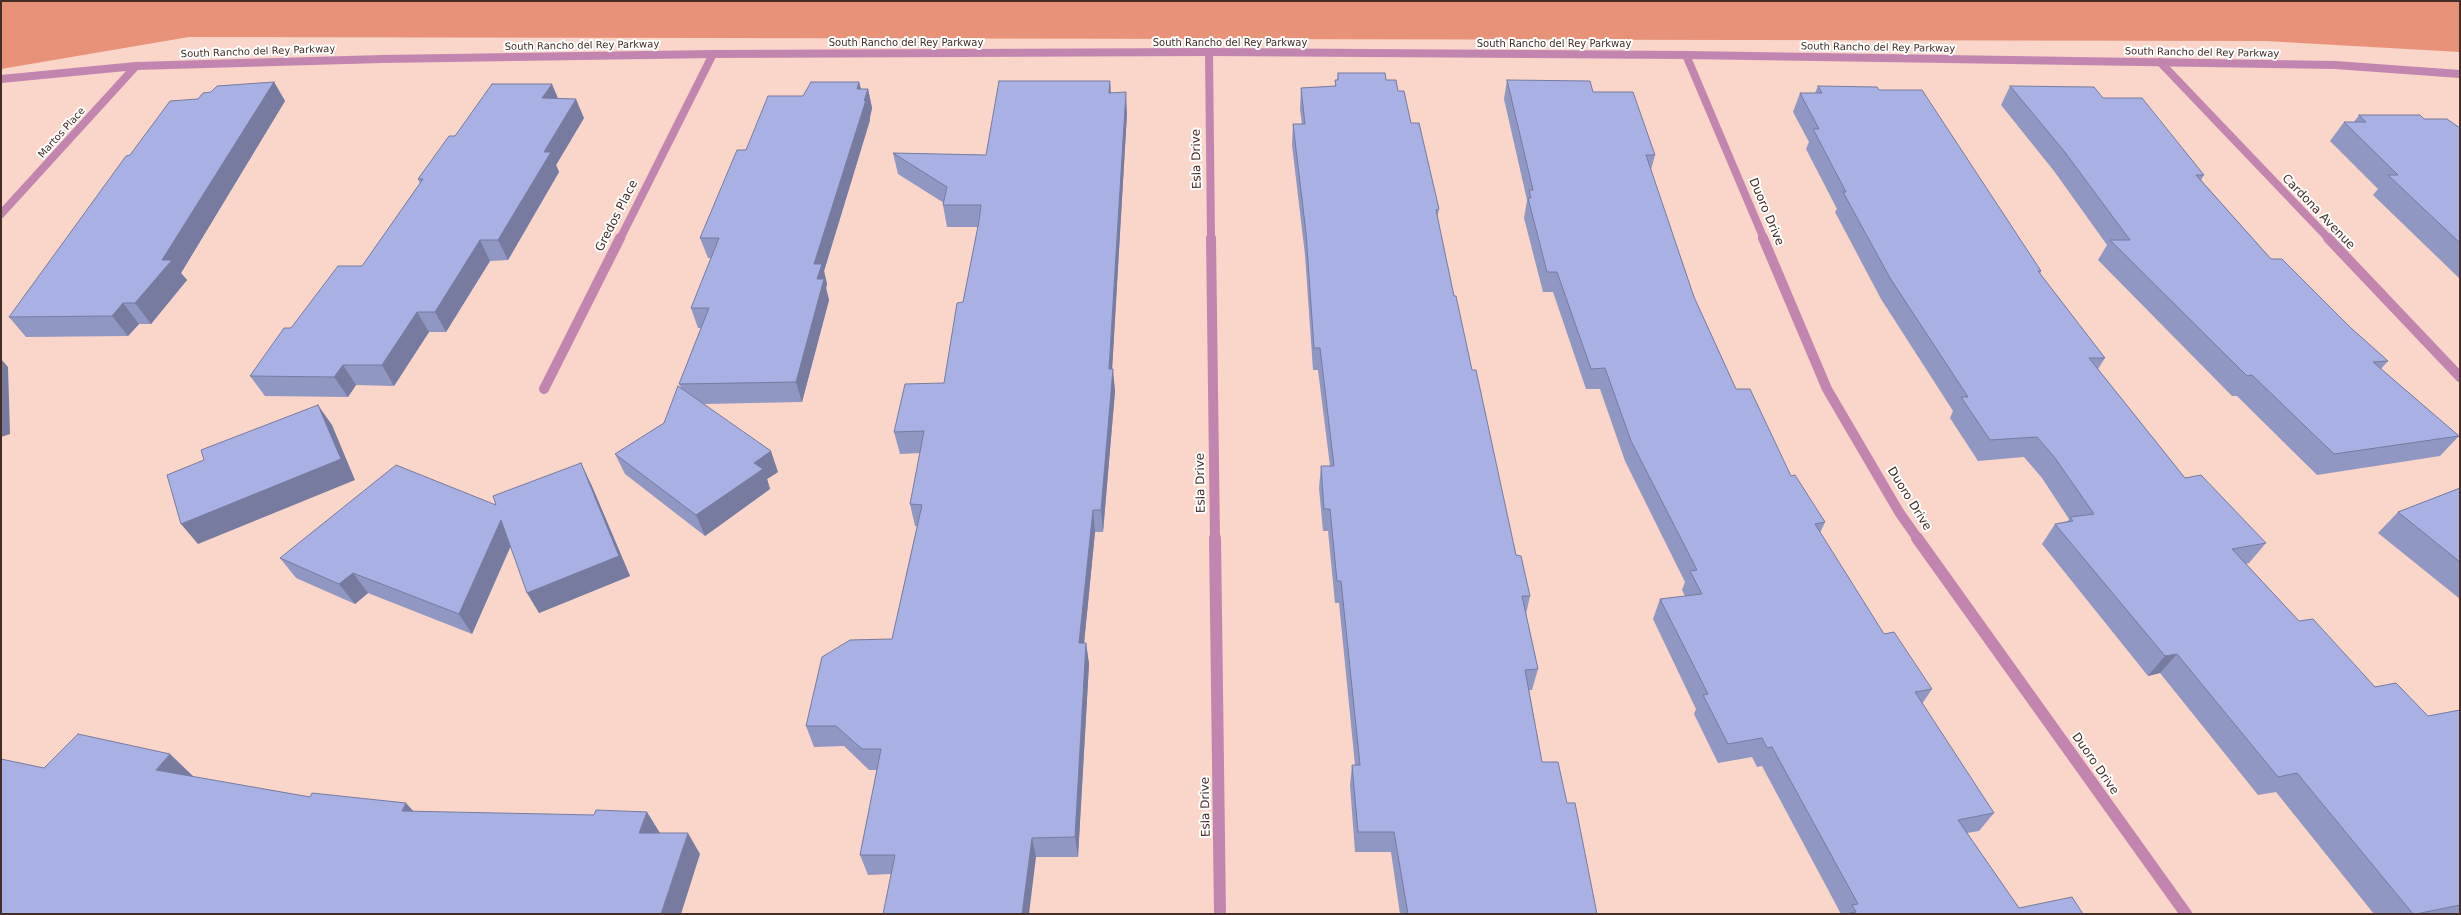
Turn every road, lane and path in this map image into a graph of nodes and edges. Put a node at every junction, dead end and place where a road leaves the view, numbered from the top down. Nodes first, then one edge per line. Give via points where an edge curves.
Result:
1 (1209, 52) junction
2 (713, 54) junction
3 (1686, 55) junction
4 (2160, 62) junction
5 (136, 66) junction
6 (2460, 74) edge
7 (1, 79) edge
8 (1, 214) edge
9 (2460, 377) edge
10 (544, 389) dead end
11 (1220, 914) edge
12 (2186, 914) edge

1 - 2 street, South Rancho del Rey Parkway
1 - 3 street, South Rancho del Rey Parkway
1 - 11 street, Esla Drive
2 - 5 street, South Rancho del Rey Parkway
2 - 10 street, Gredos Place
3 - 4 street, South Rancho del Rey Parkway
3 - 12 street, Duoro Drive via 1827,389 1899,512
4 - 6 street, South Rancho del Rey Parkway via 2335,65
4 - 9 street, Cardona Avenue
5 - 7 street, South Rancho del Rey Parkway
5 - 8 street, Martos Place

